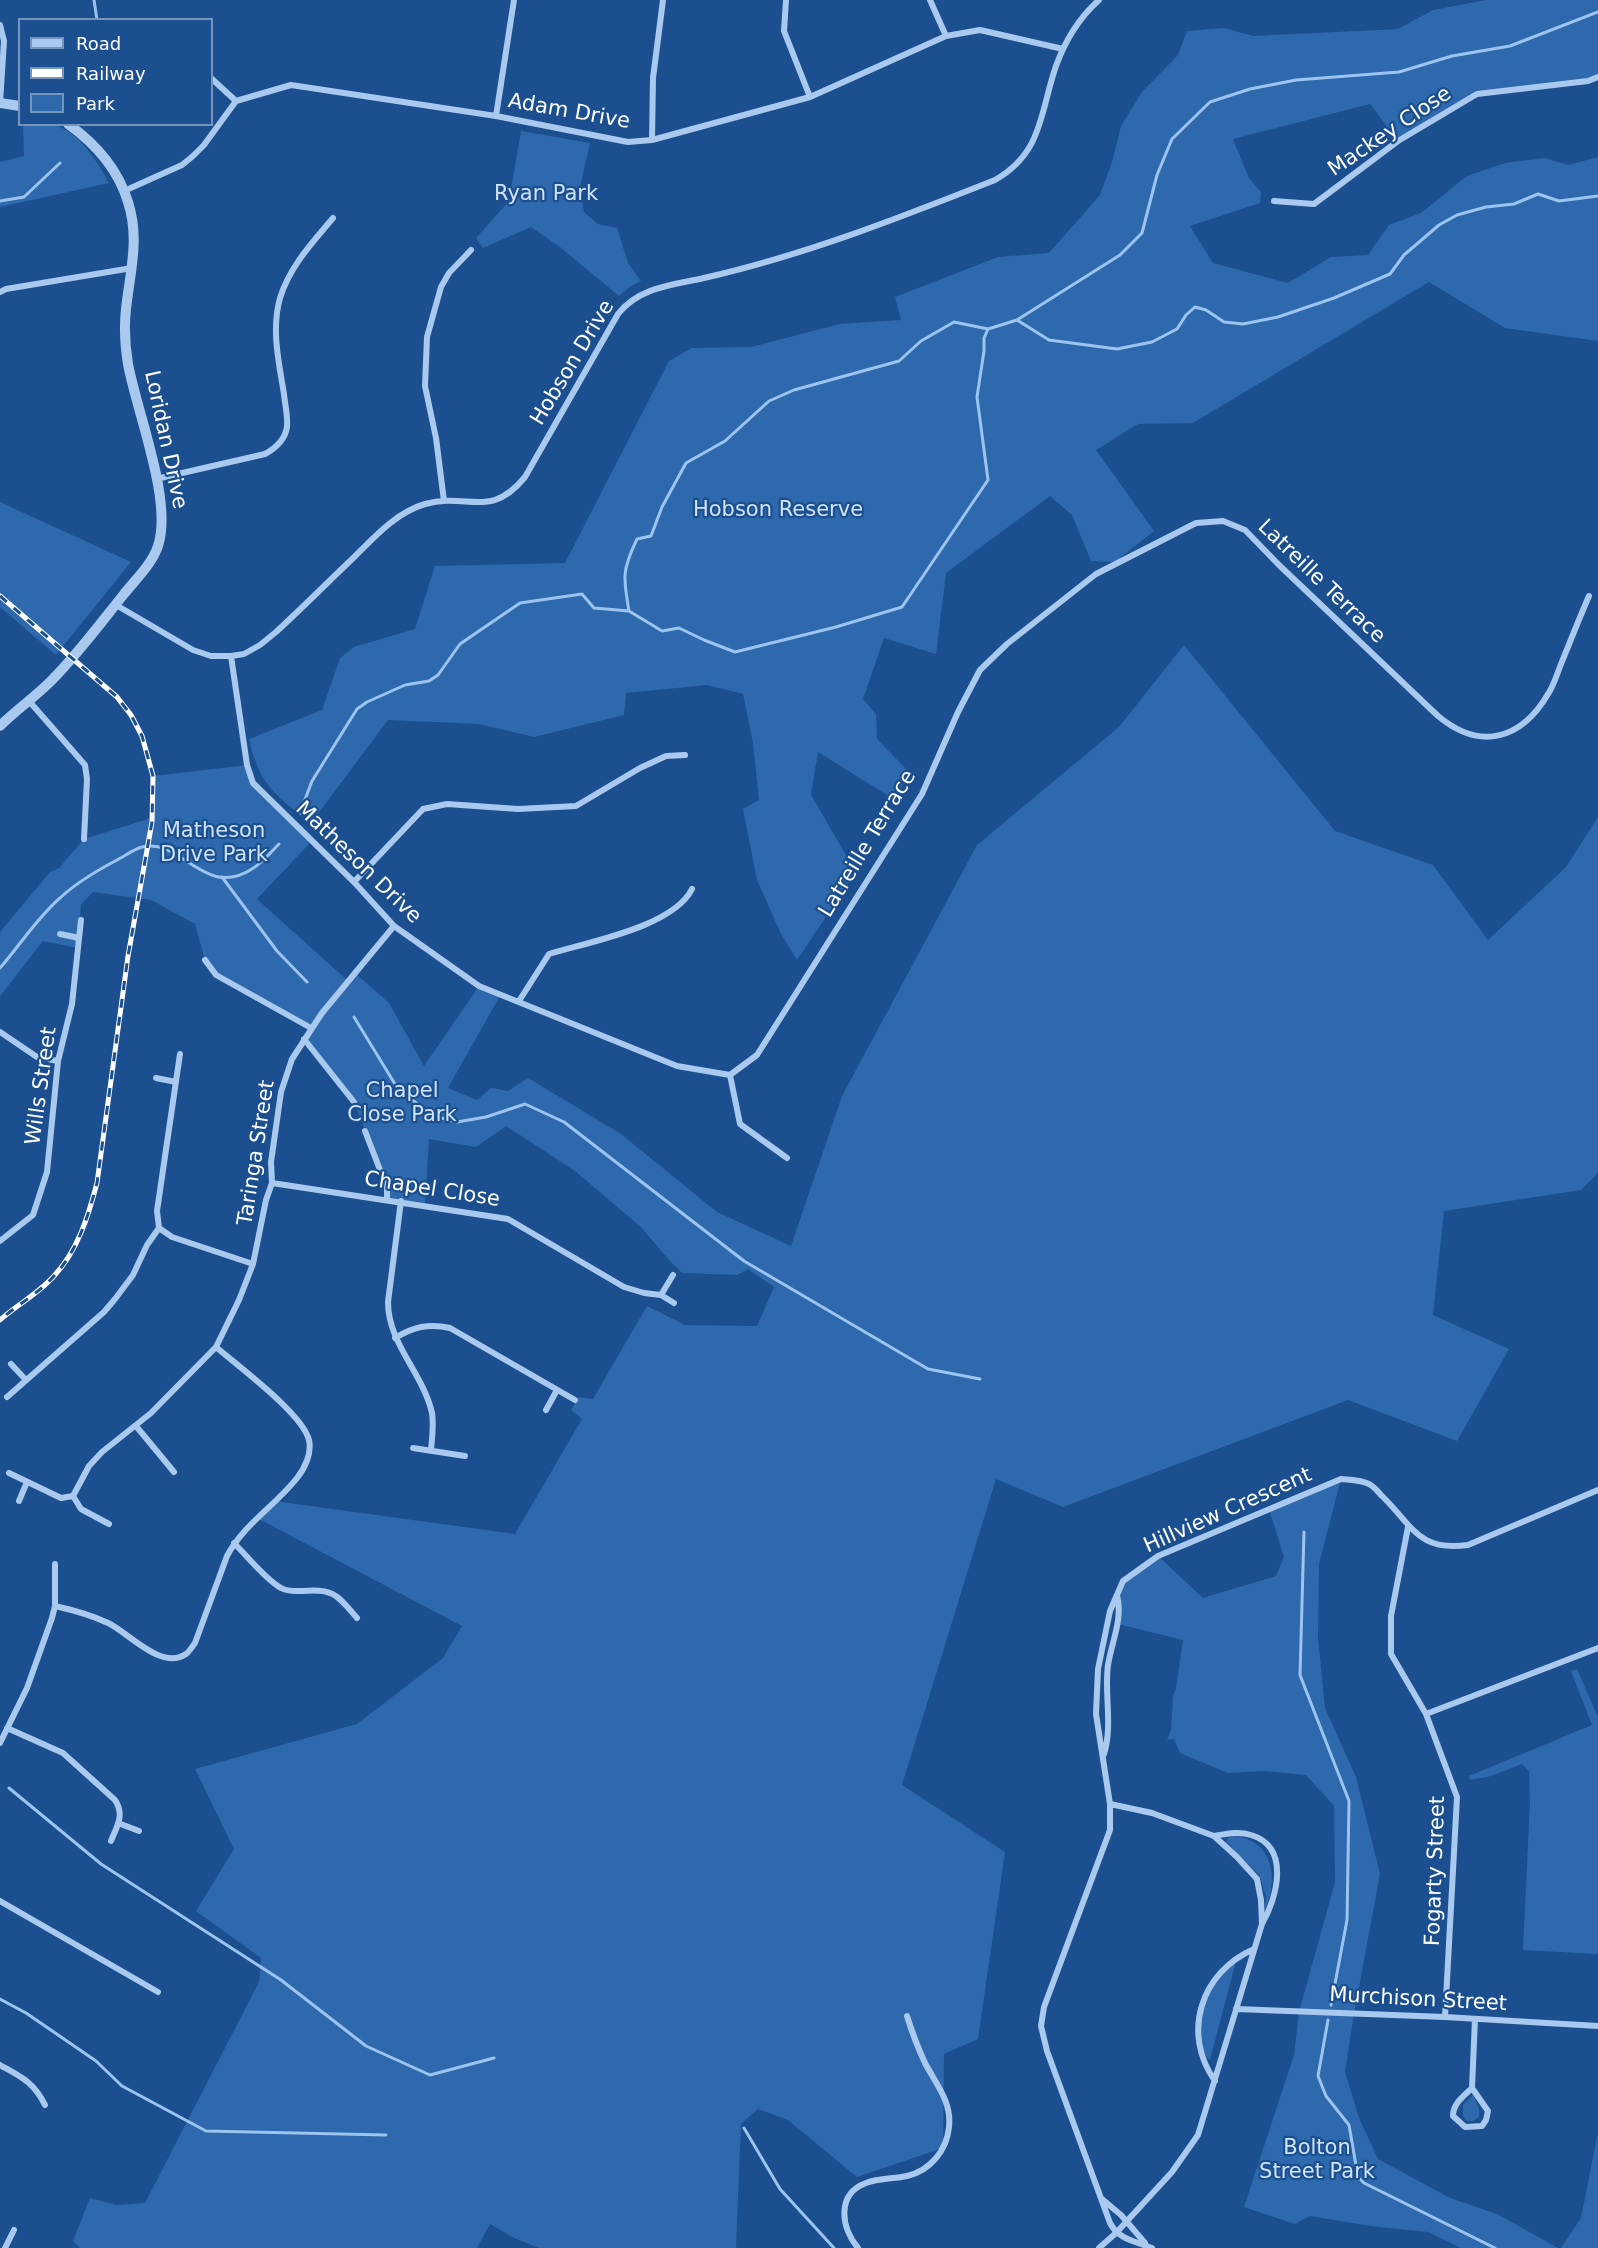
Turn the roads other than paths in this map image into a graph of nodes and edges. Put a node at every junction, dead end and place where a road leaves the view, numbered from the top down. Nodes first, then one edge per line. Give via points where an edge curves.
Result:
1 (514, 0) edge
2 (663, 0) edge
3 (786, 0) edge
4 (930, 0) edge
5 (1099, 0) edge
6 (0, 25) edge
7 (946, 36) junction
8 (1063, 49) junction
9 (1598, 77) edge
10 (213, 80) edge
11 (810, 97) junction
12 (236, 101) junction
13 (0, 103) edge
14 (18, 106) edge
15 (496, 116) junction
16 (70, 126) edge
17 (652, 140) junction
18 (124, 191) junction
19 (1274, 201) dead end
20 (333, 218) dead end
21 (471, 250) dead end
22 (133, 268) junction
23 (0, 292) edge
24 (156, 479) junction
25 (444, 501) junction
26 (1589, 596) dead end
27 (116, 605) junction
28 (231, 656) junction
29 (29, 701) junction
30 (0, 726) edge
31 (685, 755) dead end
32 (84, 839) dead end
33 (354, 882) junction
34 (692, 889) dead end
35 (81, 920) dead end
36 (394, 926) junction
37 (60, 934) dead end
38 (79, 938) junction
39 (205, 960) dead end
40 (519, 1001) junction
41 (311, 1028) junction
42 (0, 1032) edge
43 (304, 1039) junction
44 (180, 1054) dead end
45 (58, 1061) junction
46 (730, 1074) junction
47 (156, 1078) dead end
48 (176, 1082) junction
49 (354, 1102) dead end
50 (365, 1131) dead end
51 (787, 1158) dead end
52 (272, 1183) junction
53 (387, 1199) junction
54 (401, 1201) junction
55 (159, 1228) junction
56 (0, 1241) edge
57 (253, 1264) junction
58 (673, 1275) dead end
59 (661, 1294) junction
60 (674, 1303) dead end
61 (395, 1338) junction
62 (216, 1347) junction
63 (11, 1364) dead end
64 (26, 1380) junction
65 (557, 1390) junction
66 (7, 1397) dead end
67 (575, 1400) dead end
68 (546, 1410) dead end
69 (136, 1426) junction
70 (413, 1448) dead end
71 (431, 1450) junction
72 (465, 1456) dead end
73 (174, 1472) dead end
74 (9, 1473) dead end
75 (27, 1482) junction
76 (1598, 1491) edge
77 (73, 1496) junction
78 (19, 1501) dead end
79 (109, 1524) dead end
80 (1408, 1527) junction
81 (234, 1543) junction
82 (55, 1564) dead end
83 (1117, 1595) junction
84 (55, 1606) junction
85 (357, 1618) dead end
86 (1598, 1648) edge
87 (1426, 1714) junction
88 (7, 1728) junction
89 (0, 1743) edge
90 (1103, 1757) junction
91 (1110, 1804) junction
92 (118, 1823) junction
93 (139, 1831) dead end
94 (1214, 1836) junction
95 (111, 1841) dead end
96 (0, 1901) edge
97 (1262, 1924) junction
98 (1254, 1949) junction
99 (158, 1992) dead end
100 (1236, 2009) junction
101 (907, 2016) dead end
102 (1445, 2017) junction
103 (1475, 2019) junction
104 (1598, 2026) edge
105 (0, 2065) edge
106 (1215, 2081) junction
107 (1473, 2088) junction
108 (45, 2105) dead end
109 (1102, 2199) junction
110 (1126, 2221) junction
111 (15, 2230) dead end
112 (1116, 2233) junction
113 (1150, 2247) edge
114 (5, 2248) edge
115 (858, 2248) edge
116 (1099, 2248) edge

1 - 15 street
2 - 17 street via 653,78
3 - 11 street via 784,31
4 - 7 street
5 - 8 street, Hobson Drive
6 - 13 street via 4,41
7 - 8 street, Adam Drive via 980,30
7 - 11 street, Adam Drive
8 - 25 street, Hobson Drive via 1034,139 1020,163 1009,172 837,241 740,270 641,293 618,314 519,484 496,500
9 - 19 street, Mackey Close via 1477,94 1398,141 1314,204
10 - 12 street
11 - 17 street, Adam Drive
12 - 15 street, Adam Drive via 291,85
12 - 18 street via 204,145 182,165
13 - 14 street
15 - 17 street, Adam Drive via 628,142
16 - 18 street, Loridan Drive via 97,148
18 - 22 street, Loridan Drive via 135,233
20 - 24 street via 298,259 280,298 276,347 287,415 282,439 265,454
21 - 25 street via 441,287 427,337 425,386
22 - 23 street
22 - 24 street, Loridan Drive via 126,311 127,350
24 - 27 street, Loridan Drive via 163,521 158,546
25 - 28 street, Hobson Drive via 426,503 397,518 276,632 252,651
26 - 46 street, Latreille Terrace via 1549,693 1527,721 1505,733 1478,737 1454,729 1438,716 1245,530 1234,524 1196,523 1096,574 980,670 922,794 758,1055
27 - 28 street, Hobson Drive via 193,650 211,656
27 - 29 street, Loridan Drive via 64,667
28 - 33 street, Matheson Drive via 246,765 253,783
29 - 30 street, Loridan Drive
29 - 32 street via 85,765
31 - 33 street via 666,756 640,768 576,806 518,809 447,804 423,809
33 - 36 street, Matheson Drive
34 - 40 street via 671,913 549,954
35 - 38 street, Wills Street
36 - 40 street, Matheson Drive via 479,986
36 - 41 street, Taringa Street
37 - 38 street
38 - 45 street, Wills Street via 72,1004
39 - 41 street via 216,975
40 - 46 street, Matheson Drive via 677,1066
41 - 43 street, Taringa Street
42 - 45 street via 37,1057
43 - 49 street
43 - 52 street, Taringa Street via 292,1059 281,1092 271,1162
44 - 48 street
45 - 56 street, Wills Street via 47,1172 33,1215
46 - 51 street via 740,1124
47 - 48 street
48 - 55 street via 157,1210
50 - 53 street via 387,1188
52 - 53 street, Chapel Close
52 - 57 street, Taringa Street
53 - 54 street, Chapel Close
54 - 59 street, Chapel Close via 508,1219 624,1287
54 - 61 street via 388,1302 388,1318
55 - 57 street via 171,1237
55 - 64 street via 133,1275 104,1312
57 - 62 street, Taringa Street
58 - 59 street
59 - 60 street, Chapel Close
61 - 65 street via 421,1326 437,1324 450,1328
61 - 71 street via 432,1413
62 - 69 street, Taringa Street
62 - 81 street via 281,1403 301,1423 309,1438 306,1463 298,1478
63 - 64 street
64 - 66 street
65 - 67 street
65 - 68 street
69 - 73 street
69 - 77 street, Taringa Street via 88,1466
70 - 71 street
71 - 72 street
74 - 75 street
75 - 77 street via 61,1498
75 - 78 street
76 - 80 street, Hillview Crescent via 1468,1545 1450,1548 1432,1544
77 - 79 street via 81,1509
80 - 83 street, Hillview Crescent via 1370,1484 1341,1479 1158,1556 1124,1581
80 - 87 street, Fogarty Street via 1391,1616 1391,1654
81 - 84 street via 195,1644 186,1654 173,1658 159,1656 110,1623
81 - 85 street via 280,1588 290,1592 330,1591
82 - 84 street
83 - 90 street via 1120,1607 1108,1666 1108,1741
83 - 90 street, Hillview Crescent via 1098,1669 1096,1714
84 - 88 street via 41,1651
86 - 87 street
87 - 102 street, Fogarty Street via 1457,1797
88 - 89 street
88 - 92 street via 70,1759 115,1800 120,1810
90 - 91 street, Hillview Crescent
91 - 94 street via 1152,1813
91 - 109 street, Hillview Crescent via 1110,1830 1059,1961 1041,2026
92 - 93 street
92 - 95 street
94 - 97 street via 1257,1879
94 - 97 street via 1253,1835 1274,1855 1276,1887
96 - 99 street
97 - 98 street
98 - 100 street
98 - 106 street via 1224,1967 1211,1983 1201,2009 1197,2037 1205,2067
100 - 102 street, Murchison Street
100 - 106 street
101 - 115 street via 947,2103 949,2130 941,2152 925,2168 909,2176 867,2182 853,2193 843,2220
102 - 103 street, Murchison Street
103 - 104 street, Murchison Street
103 - 107 street
105 - 108 street via 31,2083
106 - 110 street via 1203,2123 1192,2144 1172,2172
107 - 107 street via 1453,2111 1465,2127 1482,2126 1488,2111
109 - 110 street, Hillview Crescent
109 - 112 street, Hillview Crescent
110 - 112 street
110 - 113 street, Hillview Crescent
111 - 114 street
112 - 113 street
112 - 116 street

